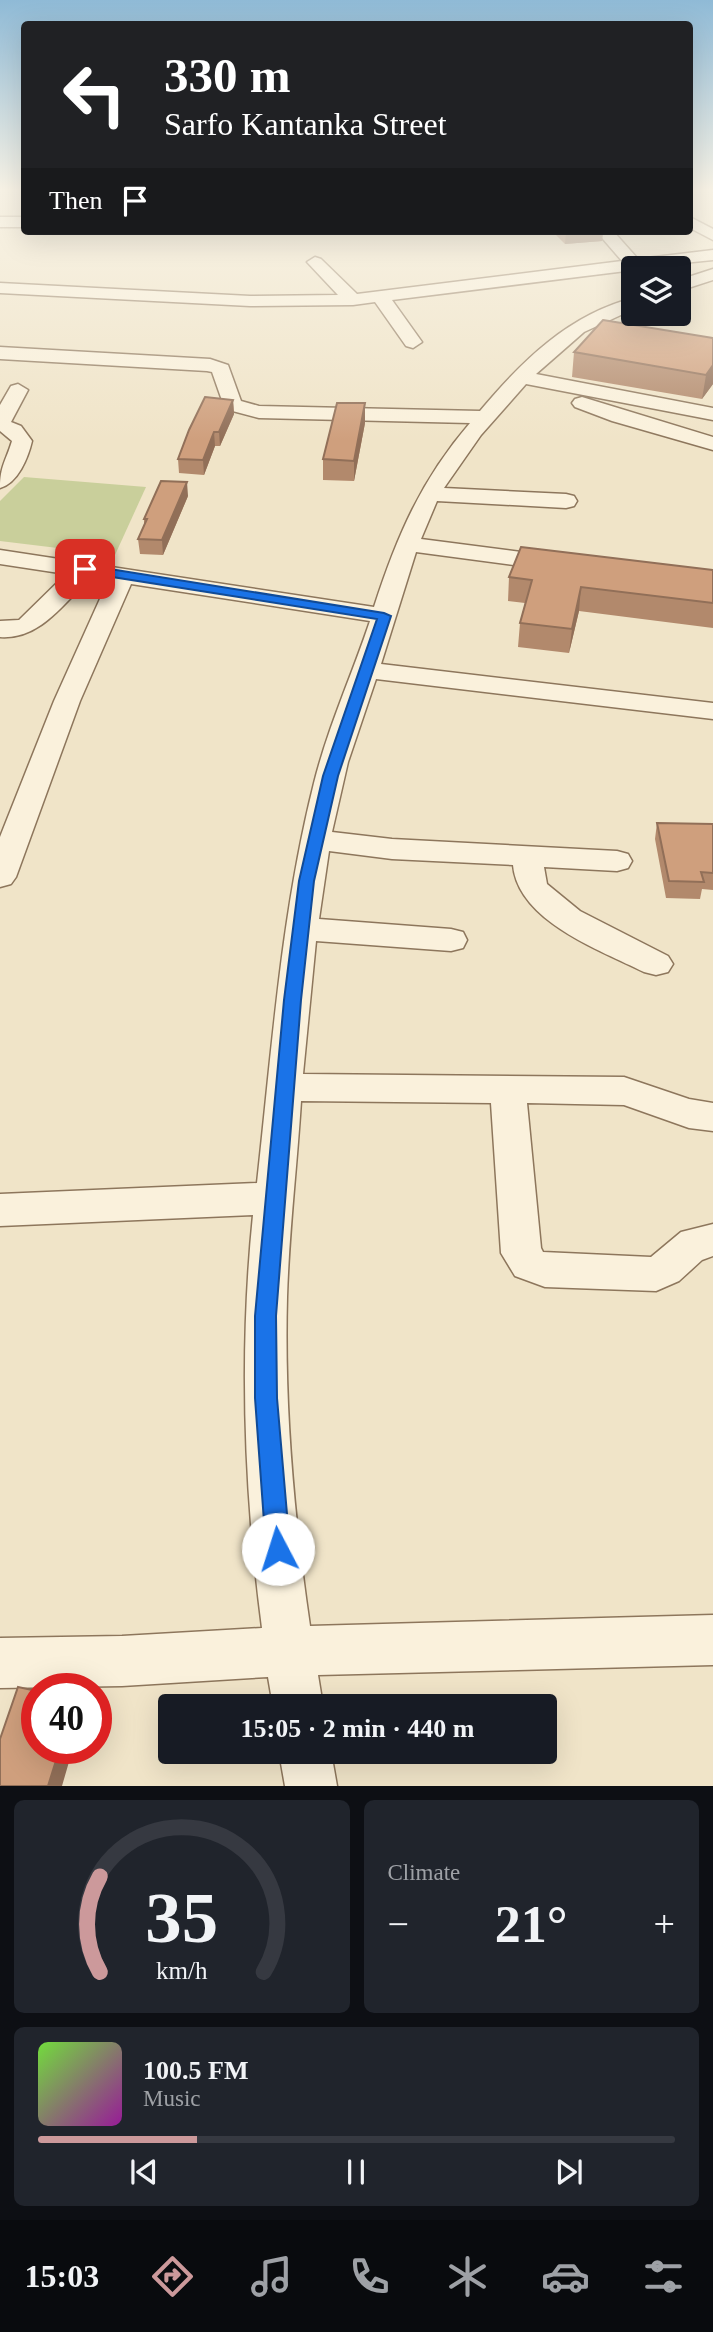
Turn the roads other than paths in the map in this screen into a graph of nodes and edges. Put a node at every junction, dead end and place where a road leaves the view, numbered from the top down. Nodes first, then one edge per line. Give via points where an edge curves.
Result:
1 (328, 274) edge
2 (562, 274) edge
3 (712, 274) edge
4 (691, 282) edge
5 (0, 288) edge
6 (381, 298) junction
7 (354, 300) junction
8 (621, 308) edge
9 (413, 342) dead end
10 (0, 353) edge
11 (522, 377) junction
12 (566, 384) junction
13 (18, 390) dead end
14 (713, 414) edge
15 (488, 417) junction
16 (0, 424) edge
17 (713, 444) edge
18 (0, 481) edge
19 (430, 494) junction
20 (566, 501) dead end
21 (408, 544) junction
22 (0, 557) edge
23 (588, 568) edge
24 (85, 569) junction
25 (122, 577) junction
26 (384, 616) junction
27 (0, 629) edge
28 (366, 670) junction
29 (713, 711) edge
30 (316, 840) junction
31 (528, 858) junction
32 (617, 861) dead end
33 (0, 877) edge
34 (301, 929) junction
35 (451, 940) dead end
36 (656, 964) dead end
37 (284, 1087) junction
38 (508, 1089) junction
39 (713, 1117) edge
40 (275, 1198) junction
41 (0, 1212) edge
42 (713, 1240) edge
43 (713, 1640) edge
44 (289, 1651) junction
45 (0, 1663) edge
46 (296, 1694) edge
47 (307, 1764) edge
48 (311, 1786) edge

1 - 7 street
2 - 6 street
3 - 4 street
5 - 7 street via 250,302
6 - 7 street
6 - 9 street
8 - 11 street via 578,328
10 - 15 street via 210,365 221,369 232,405 259,412
11 - 12 street
11 - 15 street
12 - 14 street
12 - 17 street via 580,402
13 - 16 street
15 - 19 street
16 - 18 street via 14,430 22,441 17,459
19 - 20 street
19 - 21 street
21 - 23 street
21 - 26 street
22 - 24 street
24 - 25 street
24 - 27 street via 28,625
25 - 26 street
25 - 33 street via 67,701
26 - 28 street
28 - 29 street
28 - 30 street via 330,776
30 - 31 street
30 - 34 street
31 - 32 street
31 - 36 street via 531,885 540,897 568,918
34 - 35 street
34 - 37 street
37 - 38 street
37 - 40 street
38 - 39 street via 624,1091 692,1117
38 - 42 street via 521,1254 529,1264 545,1270 656,1274 670,1268 699,1240
40 - 41 street
40 - 44 street via 265,1316 266,1398
43 - 44 street
44 - 45 street
44 - 46 street
47 - 48 street

